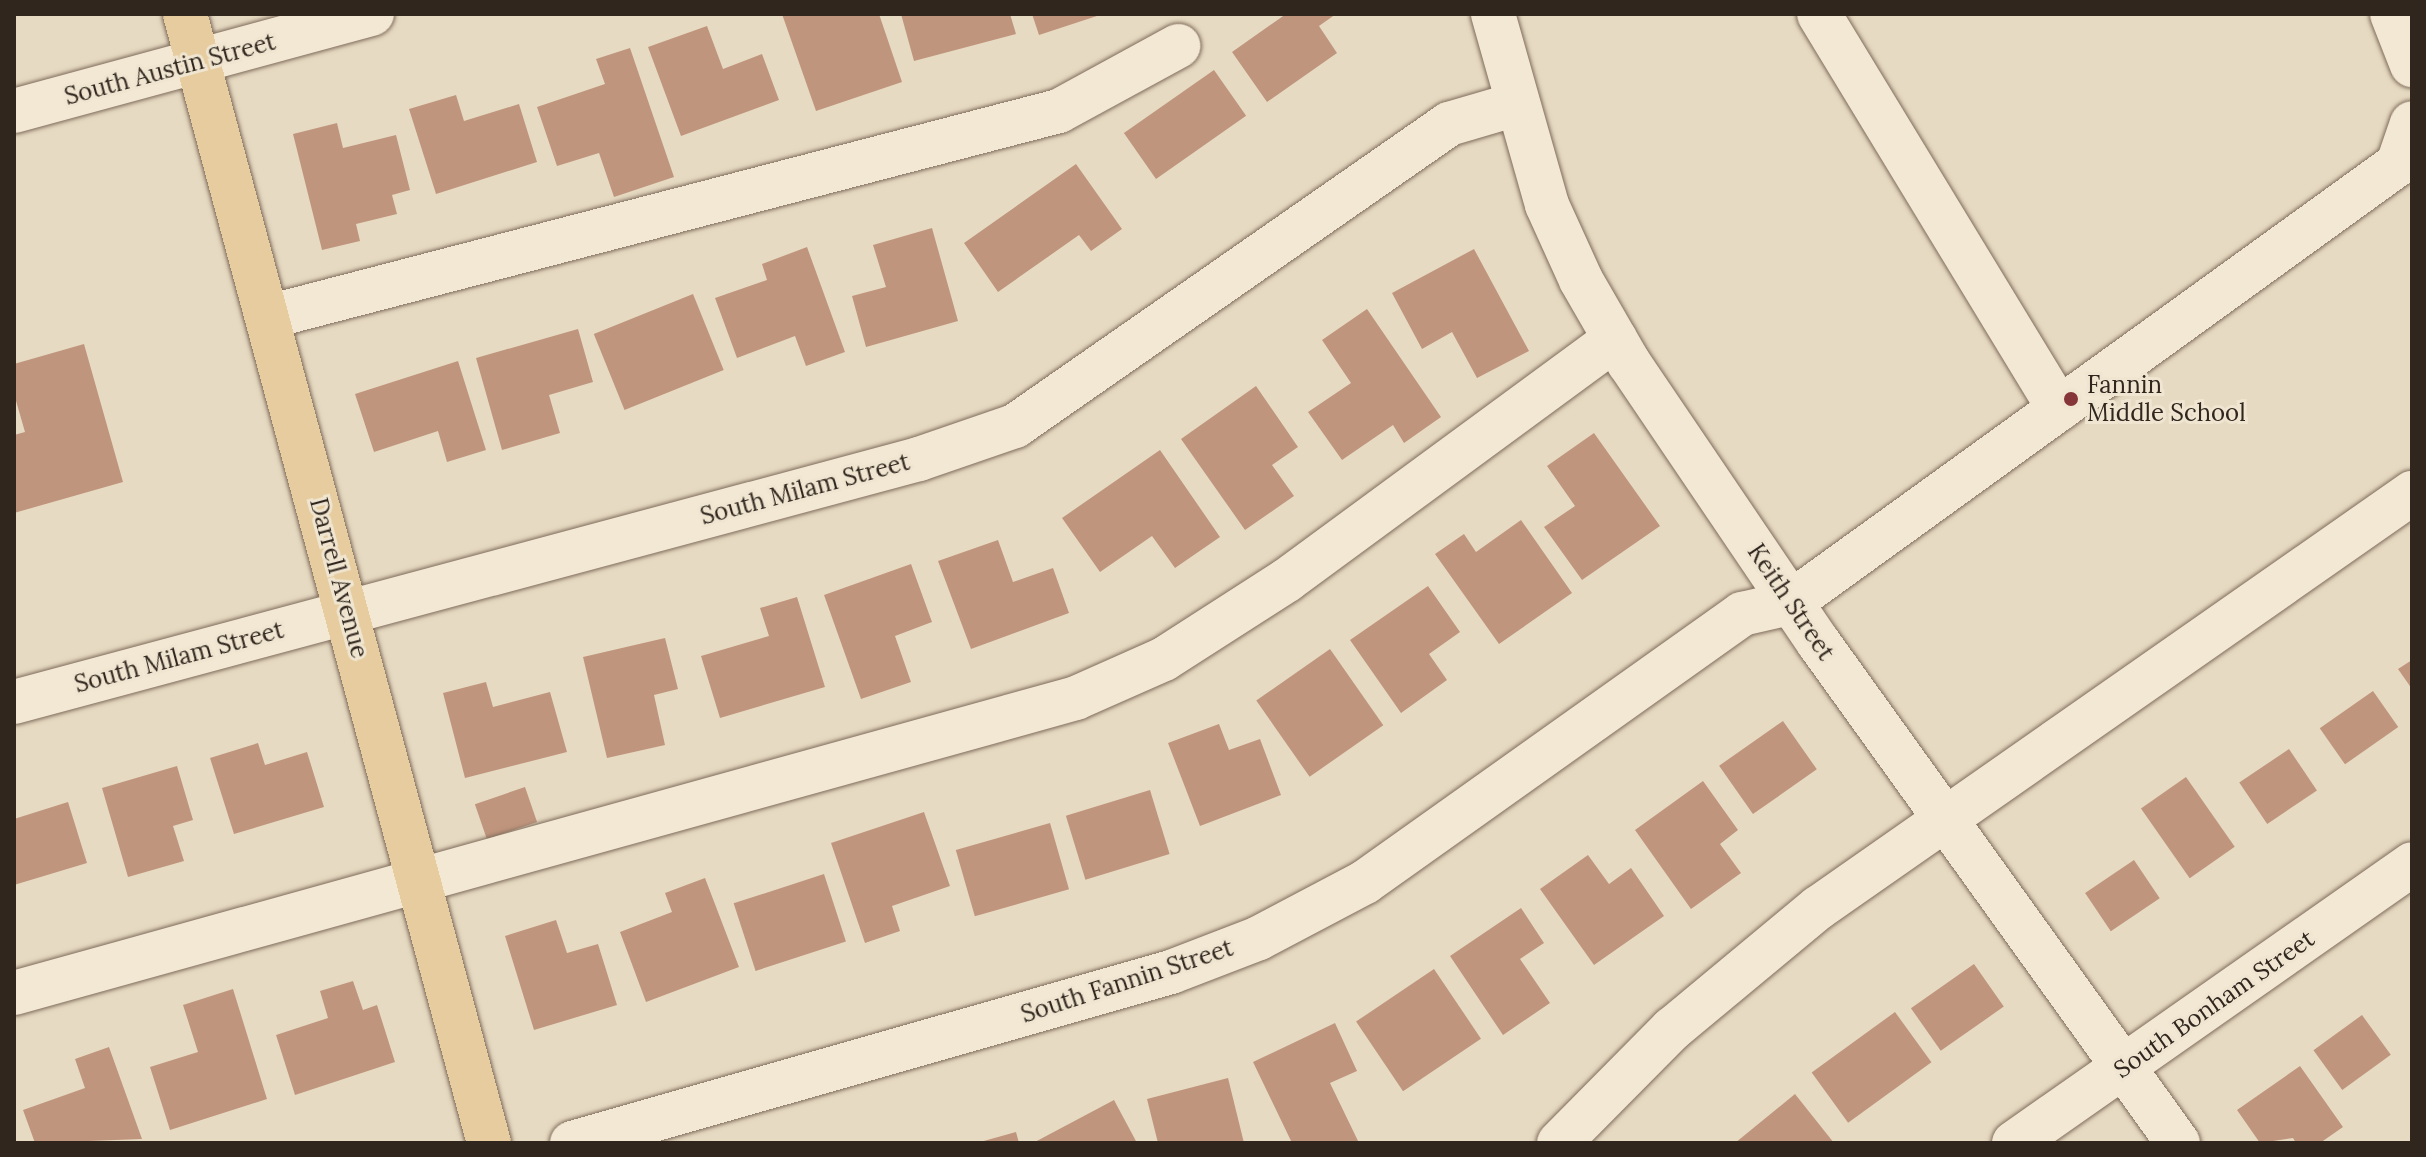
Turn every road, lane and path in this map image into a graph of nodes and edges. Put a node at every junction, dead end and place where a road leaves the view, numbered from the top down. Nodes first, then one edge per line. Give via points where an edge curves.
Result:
1 (185, 14) edge
2 (372, 14) edge
3 (1493, 14) edge
4 (1819, 14) edge
5 (2392, 14) edge
6 (1178, 46) dead end
7 (197, 62) junction
8 (2412, 65) edge
9 (1517, 104) junction
10 (14, 111) edge
11 (2412, 123) edge
12 (268, 317) junction
13 (1615, 339) junction
14 (2059, 409) junction
15 (2412, 493) edge
16 (1790, 603) junction
17 (348, 610) junction
18 (14, 702) edge
19 (1945, 823) junction
20 (2412, 864) edge
21 (420, 881) junction
22 (14, 993) edge
23 (2125, 1066) junction
24 (489, 1143) edge
25 (572, 1143) edge
26 (1559, 1143) edge
27 (2014, 1143) edge
28 (2178, 1143) edge

1 - 7 main road, Darrell Avenue
2 - 7 street, South Austin Street
3 - 9 street, Keith Street
4 - 14 street
5 - 8 street
6 - 12 street via 1059,111
7 - 10 street, South Austin Street
7 - 12 main road, Darrell Avenue
9 - 13 street, Keith Street via 1547,205
9 - 17 street, South Milam Street via 1449,124 1015,426 919,459
11 - 14 street via 2398,164
12 - 17 main road, Darrell Avenue
13 - 16 street, Keith Street
13 - 21 street via 1287,580 1164,659 1076,698
14 - 16 street
15 - 19 street
16 - 19 street, Keith Street
16 - 25 street, South Fannin Street via 1742,614 1365,882 1259,938 1171,972
17 - 18 street, South Milam Street
17 - 21 main road, Darrell Avenue
19 - 23 street, Keith Street
19 - 26 street via 1818,908 1672,1029
20 - 23 street, South Bonham Street
21 - 22 street
21 - 24 main road, Darrell Avenue
23 - 27 street, South Bonham Street
23 - 28 street, Keith Street

